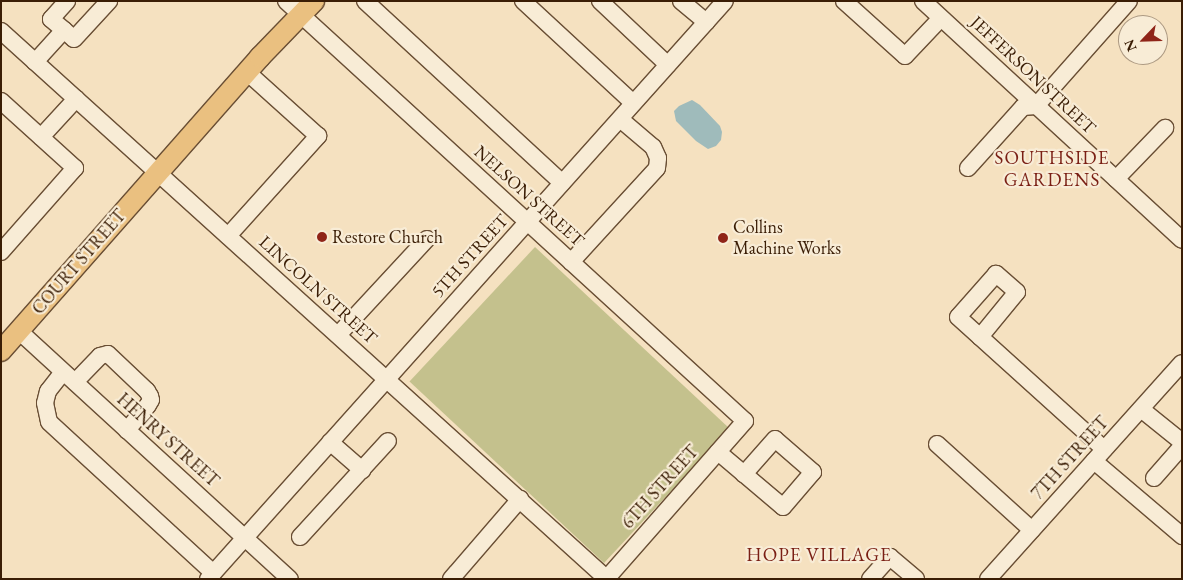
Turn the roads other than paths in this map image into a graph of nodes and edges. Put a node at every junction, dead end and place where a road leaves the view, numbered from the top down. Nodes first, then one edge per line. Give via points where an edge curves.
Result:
1 (68, 1) edge
2 (109, 1) edge
3 (286, 1) edge
4 (365, 1) edge
5 (524, 1) edge
6 (600, 1) edge
7 (681, 1) edge
8 (725, 1) edge
9 (844, 1) edge
10 (1129, 1) edge
11 (933, 7) edge
12 (308, 8) edge
13 (706, 22) junction
14 (64, 30) junction
15 (1, 31) edge
16 (35, 62) junction
17 (668, 65) junction
18 (247, 72) junction
19 (76, 99) junction
20 (1, 100) edge
21 (633, 103) junction
22 (1036, 106) junction
23 (620, 119) junction
24 (1165, 128) dead end
25 (41, 137) junction
26 (968, 168) dead end
27 (158, 173) junction
28 (1116, 179) junction
29 (562, 184) junction
30 (528, 222) junction
31 (228, 236) junction
32 (427, 239) dead end
33 (1182, 240) edge
34 (1, 252) edge
35 (571, 262) junction
36 (18, 331) junction
37 (338, 335) junction
38 (980, 337) dead end
39 (1, 351) edge
40 (1182, 363) edge
41 (69, 377) junction
42 (387, 379) junction
43 (1141, 409) junction
44 (745, 421) joint
45 (127, 430) junction
46 (388, 441) dead end
47 (330, 442) junction
48 (937, 444) dead end
49 (1182, 444) edge
50 (718, 452) junction
51 (1099, 455) junction
52 (362, 470) junction
53 (744, 474) dead end
54 (1154, 478) dead end
55 (520, 499) junction
56 (1032, 530) junction
57 (1182, 536) edge
58 (300, 537) dead end
59 (245, 538) junction
60 (210, 576) edge
61 (607, 578) edge
62 (290, 579) edge
63 (451, 579) edge
64 (870, 579) edge
65 (916, 579) edge
66 (988, 579) edge

1 - 14 street via 52,19
2 - 14 street via 74,39
3 - 12 street, NELSON STREET
4 - 29 street
5 - 21 street
6 - 17 street
7 - 13 street
8 - 13 street, 5TH STREET
9 - 11 street via 905,56
10 - 22 street
11 - 22 street, JEFFERSON STREET
12 - 18 main road, COURT STREET
12 - 30 street, NELSON STREET
13 - 17 street, 5TH STREET
14 - 16 street
15 - 16 street, LINCOLN STREET
16 - 19 street, LINCOLN STREET
17 - 21 street, 5TH STREET
18 - 27 main road, COURT STREET
18 - 31 street via 318,136
19 - 25 street
19 - 27 street, LINCOLN STREET
20 - 25 street
21 - 23 street, 5TH STREET
22 - 26 street via 1023,106
22 - 28 street, JEFFERSON STREET
23 - 29 street, 5TH STREET
23 - 35 street via 653,147 658,158 656,168
24 - 28 street
25 - 34 street via 75,168
27 - 31 street, LINCOLN STREET
27 - 36 main road, COURT STREET
28 - 33 street, JEFFERSON STREET
29 - 30 street, 5TH STREET
30 - 35 street, NELSON STREET
30 - 42 street, 5TH STREET
31 - 37 street, LINCOLN STREET
32 - 37 street
35 - 44 street, NELSON STREET
36 - 39 main road, COURT STREET
36 - 41 street, HENRY STREET
37 - 42 street, LINCOLN STREET
38 - 51 street
40 - 43 street, 7TH STREET
41 - 45 street, HENRY STREET
41 - 45 street via 108,354 148,391 151,400
41 - 60 street via 48,391 45,403 49,422
42 - 47 street, 5TH STREET
42 - 55 street, LINCOLN STREET
43 - 49 street
43 - 51 street, 7TH STREET
44 - 50 street, 6TH STREET
45 - 59 street, HENRY STREET
46 - 52 street
47 - 52 street
47 - 59 street, 5TH STREET
48 - 56 street
49 - 54 street
50 - 53 street
50 - 61 street, 6TH STREET
51 - 56 street, 7TH STREET
51 - 57 street
52 - 58 street
55 - 61 street, LINCOLN STREET
55 - 63 street
56 - 66 street, 7TH STREET
59 - 60 street, 5TH STREET
59 - 62 street, HENRY STREET
64 - 65 street via 890,557

